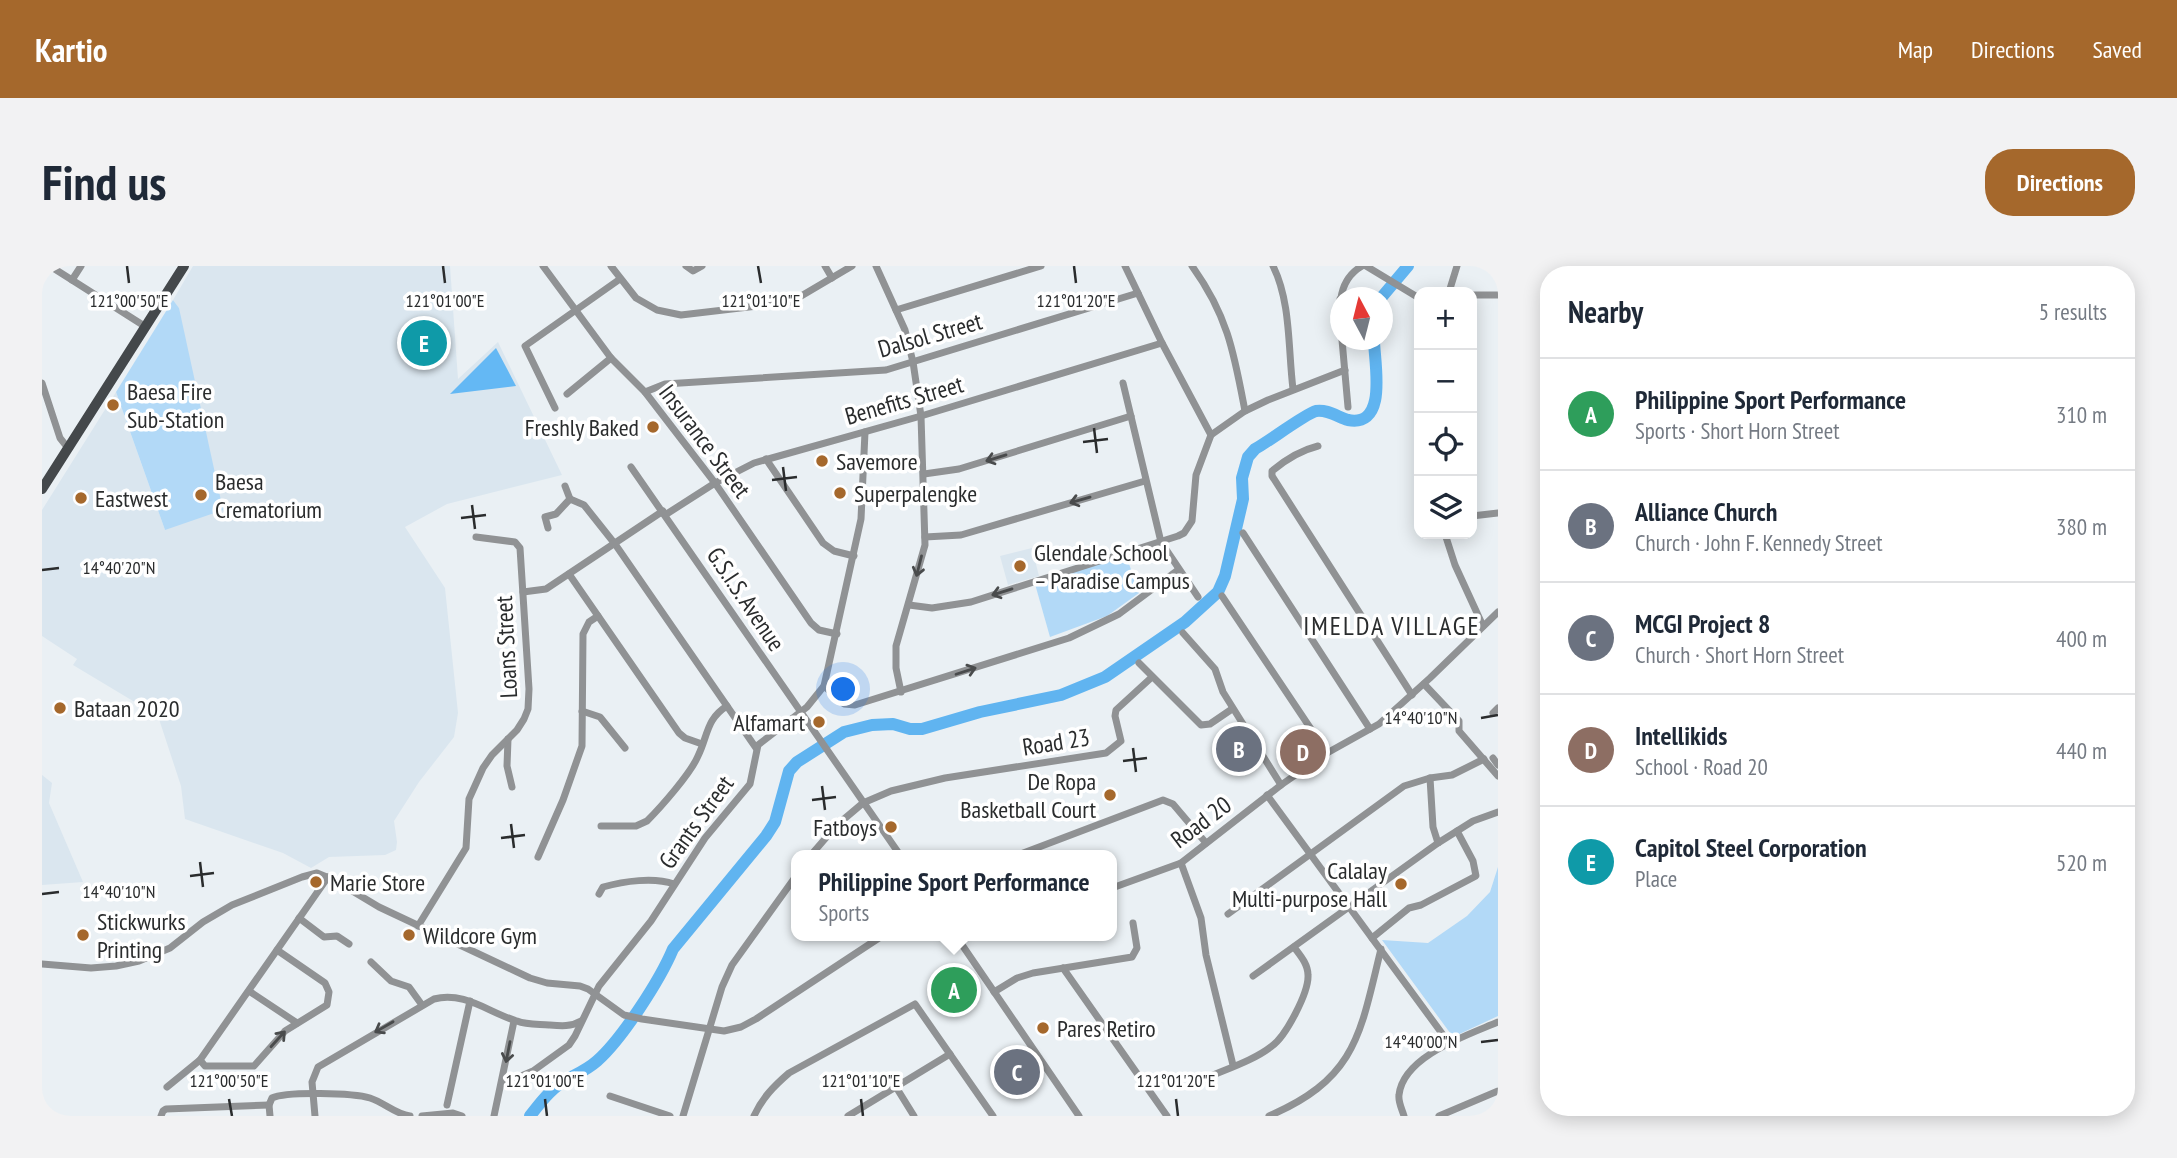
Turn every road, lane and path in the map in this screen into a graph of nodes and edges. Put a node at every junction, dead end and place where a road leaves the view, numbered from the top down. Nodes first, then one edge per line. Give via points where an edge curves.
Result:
1 (50, 266) edge
2 (81, 266) edge
3 (184, 266) edge
4 (543, 266) edge
5 (611, 266) edge
6 (686, 266) edge
7 (702, 266) edge
8 (825, 266) edge
9 (852, 266) edge
10 (876, 266) edge
11 (1041, 266) edge
12 (1125, 266) edge
13 (1192, 266) edge
14 (1273, 266) edge
15 (1364, 266) edge
16 (1457, 266) edge
17 (832, 278) junction
18 (620, 279) junction
19 (72, 280) junction
20 (1344, 287) edge
21 (1451, 287) edge
22 (1138, 293) junction
23 (1414, 295) edge
24 (1477, 295) edge
25 (1498, 295) edge
26 (577, 309) junction
27 (896, 310) junction
28 (146, 327) junction
29 (1162, 343) junction
30 (1343, 350) edge
31 (611, 358) junction
32 (914, 362) junction
33 (1345, 370) junction
34 (42, 383) edge
35 (1123, 383) dead end
36 (1293, 389) junction
37 (645, 392) junction
38 (566, 394) dead end
39 (1348, 407) dead end
40 (555, 408) dead end
41 (1245, 411) junction
42 (921, 416) junction
43 (1131, 416) junction
44 (865, 432) junction
45 (1210, 435) junction
46 (1318, 446) dead end
47 (68, 448) junction
48 (766, 459) junction
49 (631, 467) dead end
50 (924, 474) junction
51 (1145, 481) junction
52 (715, 483) junction
53 (565, 486) dead end
54 (42, 489) edge
55 (570, 499) junction
56 (664, 513) junction
57 (1498, 513) edge
58 (1477, 515) edge
59 (548, 528) dead end
60 (1243, 533) dead end
61 (477, 537) dead end
62 (925, 537) junction
63 (1447, 539) edge
64 (1161, 542) junction
65 (615, 544) junction
66 (855, 556) junction
67 (1178, 570) junction
68 (569, 574) junction
69 (523, 592) junction
70 (1222, 596) dead end
71 (1198, 597) dead end
72 (909, 605) junction
73 (1498, 612) edge
74 (598, 616) junction
75 (1483, 626) junction
76 (1183, 633) dead end
77 (837, 635) junction
78 (1139, 663) dead end
79 (1152, 677) junction
80 (1424, 684) junction
81 (824, 686) junction
82 (901, 692) junction
83 (1412, 695) junction
84 (727, 706) junction
85 (1232, 709) junction
86 (582, 711) junction
87 (801, 712) junction
88 (1370, 729) junction
89 (508, 739) junction
90 (702, 744) junction
91 (625, 748) dead end
92 (756, 748) junction
93 (1327, 753) junction
94 (1483, 759) junction
95 (1498, 776) edge
96 (1430, 778) junction
97 (1281, 785) junction
98 (512, 787) dead end
99 (1267, 795) junction
100 (863, 803) junction
101 (1498, 812) edge
102 (601, 826) dead end
103 (1457, 831) junction
104 (1206, 843) junction
105 (1438, 843) junction
106 (815, 850) edge
107 (896, 850) edge
108 (1031, 850) edge
109 (1311, 855) junction
110 (538, 858) dead end
111 (1181, 863) junction
112 (328, 877) junction
113 (791, 883) edge
114 (674, 884) junction
115 (1117, 886) edge
116 (601, 889) dead end
117 (1349, 907) junction
118 (1228, 914) dead end
119 (299, 918) junction
120 (1133, 923) dead end
121 (418, 926) junction
122 (1373, 939) junction
123 (865, 941) edge
124 (959, 941) edge
125 (349, 944) dead end
126 (1294, 947) junction
127 (1381, 949) junction
128 (277, 950) junction
129 (371, 962) dead end
130 (42, 964) edge
131 (1063, 968) junction
132 (1253, 976) dead end
133 (249, 991) junction
134 (994, 992) junction
135 (595, 994) junction
136 (470, 1001) junction
137 (422, 1005) junction
138 (582, 1020) junction
139 (514, 1021) junction
140 (1498, 1022) edge
141 (298, 1023) junction
142 (562, 1027) junction
143 (709, 1030) junction
144 (570, 1043) junction
145 (1449, 1043) junction
146 (950, 1054) junction
147 (200, 1060) junction
148 (1233, 1065) junction
149 (1204, 1079) dead end
150 (502, 1083) junction
151 (167, 1087) dead end
152 (896, 1087) junction
153 (1498, 1091) edge
154 (312, 1094) junction
155 (610, 1096) dead end
156 (269, 1105) junction
157 (447, 1105) dead end
158 (161, 1116) edge
159 (270, 1116) edge
160 (315, 1116) edge
161 (410, 1116) edge
162 (422, 1116) edge
163 (462, 1116) edge
164 (494, 1116) edge
165 (670, 1116) edge
166 (683, 1116) edge
167 (754, 1116) edge
168 (848, 1116) edge
169 (914, 1116) edge
170 (992, 1116) edge
171 (1079, 1116) edge
172 (1167, 1116) edge
173 (1269, 1116) edge
174 (1404, 1116) edge
175 (1439, 1116) edge

1 - 19 street
2 - 19 street
3 - 28 main road
4 - 26 street, Insurance Street
5 - 18 street
6 - 7 street via 693,271
8 - 17 street
9 - 17 street
10 - 27 street
11 - 27 street
12 - 22 street
13 - 41 street via 1220,311 1233,345
14 - 36 street via 1284,309
15 - 20 street via 1351,274
15 - 23 street
16 - 21 street
17 - 18 street via 790,302 681,315 646,304
18 - 26 street
19 - 28 street
22 - 29 street
22 - 32 street, Dalsol Street
24 - 25 street
26 - 31 street, Insurance Street
26 - 40 street via 525,345
27 - 32 street
28 - 47 main road
29 - 42 street, Benefits Street
29 - 45 street
30 - 33 street
31 - 37 street, Insurance Street
31 - 38 street
32 - 37 street, Dalsol Street via 867,372 665,384
32 - 42 street
33 - 36 street
33 - 39 street
34 - 47 street
35 - 43 street
36 - 41 street
37 - 52 street, Insurance Street
41 - 45 street
42 - 44 street, Benefits Street
42 - 50 street
43 -> 50 street via 959,469
43 - 51 street
44 - 48 street, Benefits Street
44 - 66 street
45 - 64 street via 1196,475 1194,513 1188,528
46 - 83 street via 1278,466 1272,476
47 - 54 main road
48 - 52 street, Benefits Street
48 - 66 street via 823,543
49 - 56 street, G.S.I.S. Avenue
50 - 62 street
51 -> 62 street via 961,535
51 - 64 street
52 - 56 street, Benefits Street
52 - 77 street, Insurance Street via 811,623
53 - 55 street
55 - 59 street via 556,514 545,517
55 - 65 street via 584,505
56 - 65 street, Benefits Street
56 - 87 street, G.S.I.S. Avenue
57 - 58 street
60 - 88 street
61 - 69 street, Loans Street via 518,544
62 -> 72 street
63 - 75 street
64 - 67 street
64 -> 72 street via 971,602 932,608
65 - 68 street, Benefits Street
65 - 84 street
66 - 77 street
67 - 71 street
82 -> 67 street via 1069,638 1119,614
68 - 69 street, Benefits Street via 544,590
68 - 74 street
69 - 89 street, Loans Street via 529,699 524,719
70 - 93 street
72 - 82 street via 896,646
73 - 75 street, Road 20
74 - 86 street via 583,634
74 - 90 street via 679,733
75 - 80 street, Road 20
76 - 85 street via 1215,669
77 - 81 street
78 - 79 street
79 - 85 street via 1201,725
79 - 100 street, Road 23 via 1116,710 1122,741 1106,753 937,779
80 - 83 street, Road 20
80 - 94 street via 1459,721 1459,731
81 - 82 street via 853,706
81 - 87 street
83 - 88 street, Road 20
84 - 90 street via 712,718
84 - 92 street
85 - 97 street
86 - 91 street via 600,717
86 - 110 street via 582,746
87 - 92 street
87 - 100 street, G.S.I.S. Avenue
88 - 93 street, Road 20
89 - 98 street
89 - 121 street, Loans Street via 483,768 469,799 466,848
90 - 102 street via 698,757 647,821 636,826
92 - 114 street, Grants Street via 750,784
93 - 97 street, Road 20
94 - 95 street
94 - 96 street via 1452,775
96 - 105 street
96 - 109 street via 1404,786
97 - 99 street, Road 20
99 - 104 street, Road 20
99 - 109 street
100 - 106 street, Road 23
100 - 107 street, G.S.I.S. Avenue
101 - 103 street
103 - 105 street
103 - 122 street via 1476,876 1409,908
104 - 108 street via 1173,804 1163,800
104 - 111 street, Road 20
105 - 117 street
109 - 117 street
109 - 118 street
111 - 115 street, Road 20
111 - 148 street via 1199,911
112 - 119 street
112 - 121 street
112 - 130 street via 309,874 232,905 164,952 139,961 90,968
113 - 143 street via 732,965
114 - 116 street via 648,881
114 - 135 street, Grants Street
117 - 122 street
117 - 126 street
119 - 125 street via 324,937 337,936
119 - 128 street
120 - 131 street via 1137,948 1132,957
121 - 135 street via 537,981 580,986
122 - 127 street
123 - 143 street via 749,1023 732,1030
124 - 134 street
126 - 132 street
126 - 148 street via 1308,974 1297,1010 1274,1045
127 - 145 street
127 - 173 street via 1347,1058 1310,1096
128 - 133 street
128 - 141 street via 325,983 329,992 327,1005
129 - 137 street via 391,981 410,987
131 - 134 street via 1023,976
131 - 172 street
133 - 141 street
133 - 147 street
134 - 171 street
135 - 138 street, Grants Street
135 - 143 street via 624,1015
136 - 137 street via 444,997
136 - 139 street
136 - 157 street
137 -> 154 street via 318,1067
138 - 142 street
138 - 144 street, Grants Street
139 - 142 street
139 -> 150 street
140 - 145 street
147 -> 141 street via 205,1066 254,1066
142 - 144 street
143 - 166 street
144 - 150 street via 533,1070
145 - 174 street via 1419,1063 1403,1083 1399,1094
146 - 152 street
146 - 167 street via 915,1004 789,1073 772,1088
146 - 170 street
147 - 151 street
148 - 149 street
150 - 164 street
152 - 168 street
152 - 169 street
153 - 175 street
154 - 156 street via 278,1095
154 - 160 street
154 - 161 street via 366,1097
155 - 165 street
156 - 158 street via 166,1110
156 - 159 street
162 - 163 street

